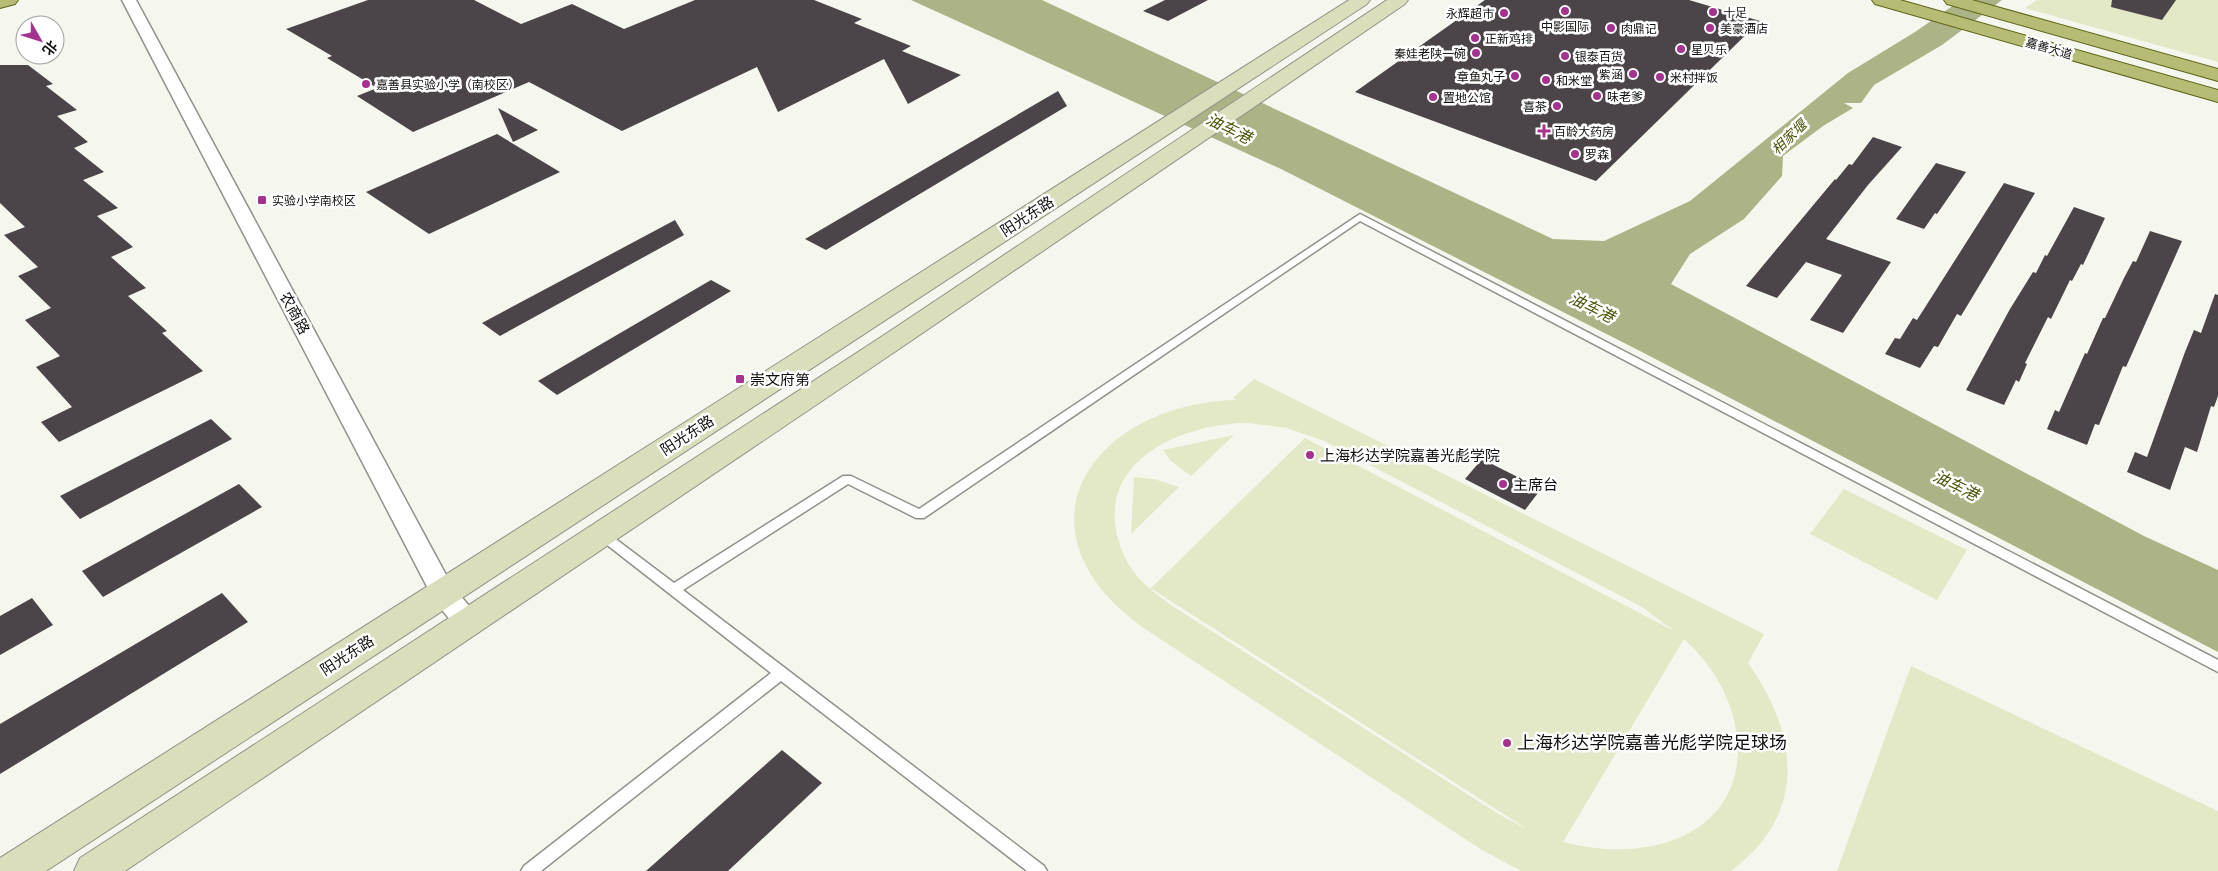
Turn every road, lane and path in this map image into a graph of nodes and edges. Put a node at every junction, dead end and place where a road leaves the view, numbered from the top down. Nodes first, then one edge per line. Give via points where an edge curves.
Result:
1 (9, 0) edge
2 (129, 0) edge
3 (1361, 0) edge
4 (1400, 0) edge
5 (1880, 0) edge
6 (1953, 0) edge
7 (0, 3) edge
8 (2218, 74) edge
9 (2218, 96) edge
10 (601, 534) junction
11 (674, 590) junction
12 (443, 593) junction
13 (468, 622) junction
14 (2218, 666) edge
15 (781, 673) junction
16 (13, 871) edge
17 (93, 871) edge
18 (529, 871) edge
19 (1039, 871) edge

1 - 7 main road
2 - 12 street, 农商路
3 - 12 main road, 阳光东路
4 - 10 main road, 阳光东路
5 - 9 main road, 嘉善大道
6 - 8 main road, 嘉善大道
10 - 11 lane
10 - 13 main road, 阳光东路
11 - 14 lane via 847,479 920,515 1360,217
11 - 15 lane
12 - 13 street, 农商路
12 - 16 main road, 阳光东路
13 - 17 main road, 阳光东路
15 - 18 lane
15 - 19 lane

